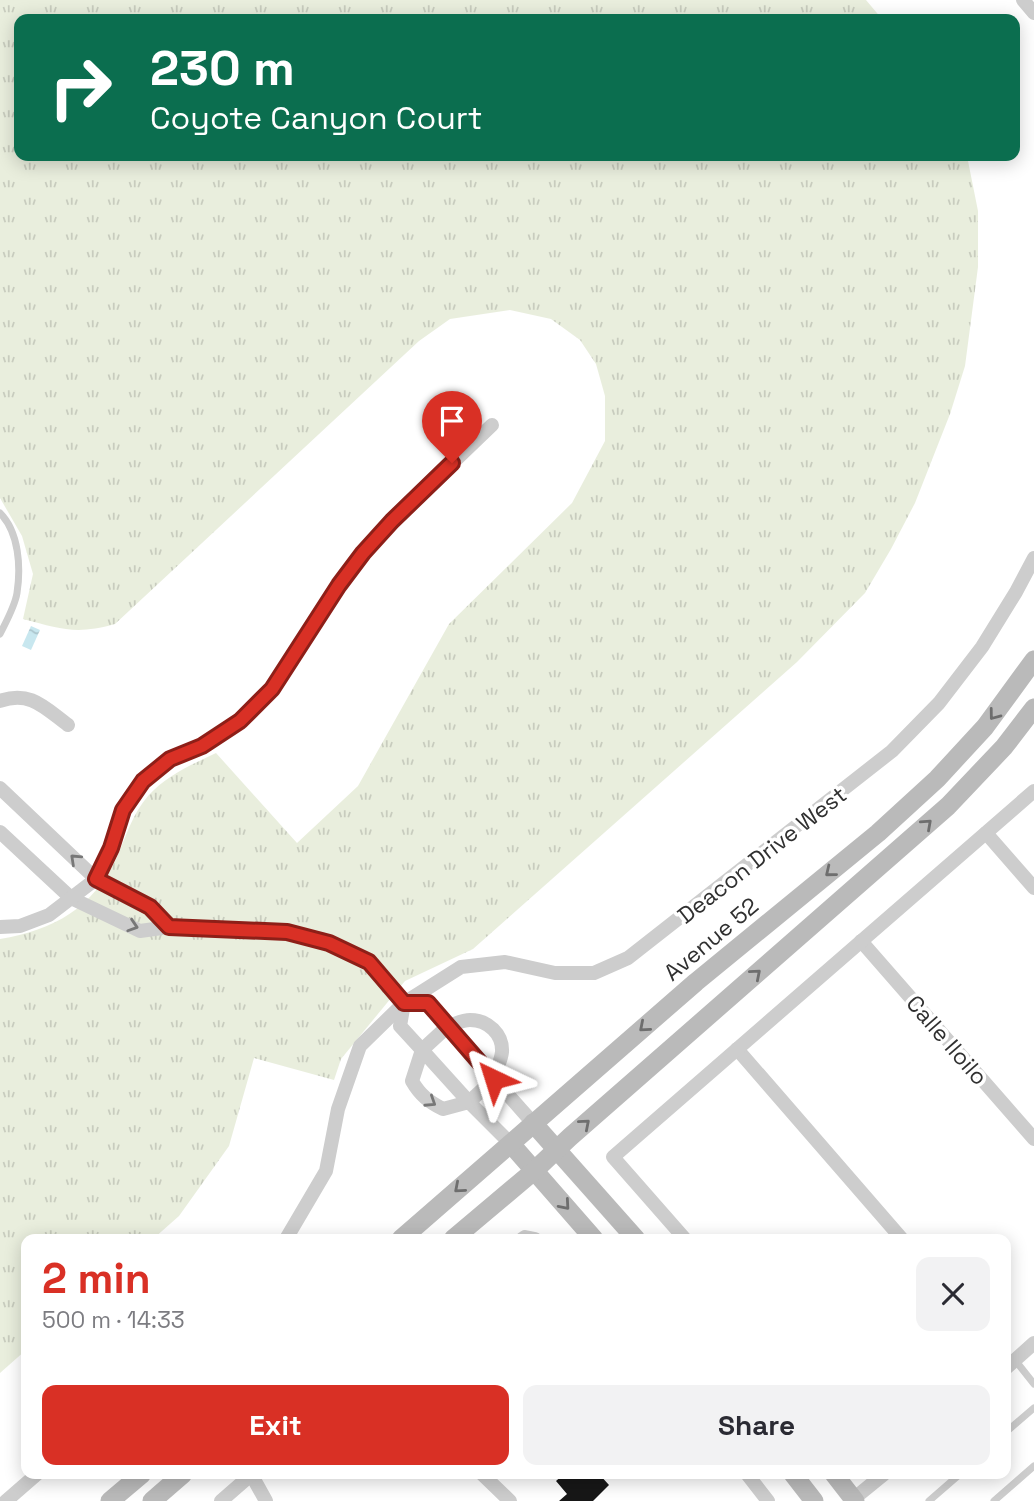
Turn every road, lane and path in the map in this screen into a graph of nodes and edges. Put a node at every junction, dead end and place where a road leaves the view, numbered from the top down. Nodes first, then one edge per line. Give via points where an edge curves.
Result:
1 (1023, 0) edge
2 (1034, 13) edge
3 (492, 425) dead end
4 (0, 513) edge
5 (1034, 558) edge
6 (0, 634) edge
7 (1034, 660) edge
8 (0, 701) edge
9 (1034, 708) edge
10 (68, 725) dead end
11 (0, 788) edge
12 (1034, 791) edge
13 (0, 832) edge
14 (986, 833) junction
15 (96, 879) junction
16 (1034, 888) edge
17 (71, 898) junction
18 (0, 927) edge
19 (169, 927) junction
20 (860, 941) junction
21 (404, 1003) junction
22 (448, 1026) junction
23 (737, 1049) junction
24 (422, 1050) junction
25 (494, 1079) junction
26 (469, 1102) junction
27 (533, 1124) junction
28 (1034, 1139) edge
29 (511, 1144) junction
30 (555, 1151) junction
31 (535, 1170) junction
32 (289, 1234) edge
33 (407, 1234) edge
34 (459, 1234) edge
35 (590, 1234) edge
36 (631, 1234) edge
37 (681, 1234) edge
38 (898, 1234) edge
39 (1034, 1343) edge
40 (1011, 1361) edge
41 (1011, 1365) edge
42 (1034, 1384) edge
43 (1034, 1408) edge
44 (1011, 1428) edge
45 (1034, 1466) edge
46 (31, 1479) edge
47 (136, 1479) edge
48 (177, 1479) edge
49 (246, 1479) edge
50 (255, 1479) edge
51 (487, 1479) edge
52 (751, 1479) edge
53 (797, 1479) edge
54 (838, 1479) edge
55 (878, 1479) edge
56 (954, 1479) edge
57 (853, 1500) edge
58 (6, 1501) edge
59 (110, 1501) edge
60 (152, 1501) edge
61 (220, 1501) edge
62 (266, 1501) edge
63 (510, 1501) edge
64 (768, 1501) edge
65 (814, 1501) edge
66 (929, 1501) edge
67 (994, 1501) edge

1 - 2 street
3 - 15 street via 363,553 272,689 240,721 202,746 170,759 143,781 123,810
4 - 6 lane via 18,552 17,594
5 - 21 street, Deacon Drive West via 982,647 939,703 892,751 628,958 594,973 555,973 505,961 461,967
7 -> 27 main road, Avenue 52 via 985,727 937,779
8 - 10 street via 14,696 33,699
30 -> 9 main road via 948,806
15 -> 11 street
12 - 14 street
13 - 17 street
14 - 16 street
14 - 20 street
15 - 17 street
15 - 19 street via 150,907
17 - 18 street via 49,915 20,926
17 -> 19 street via 140,931
19 - 21 street via 287,932 329,943 369,962
20 - 23 street
20 - 28 street, Calle Iloilo
21 - 22 street via 428,1003
21 - 24 street via 400,1026
21 - 32 street, Deacon Drive West via 360,1046 338,1109 326,1171
22 - 24 street
22 - 25 street
22 - 25 street via 468,1020 494,1029 502,1051
23 - 37 street via 613,1157
23 - 38 street
24 - 26 street
24 -> 26 street via 412,1081 418,1092 443,1109
25 - 26 street
25 - 27 street
26 - 29 street
27 - 29 main road, Avenue 52
27 - 30 main road
29 - 31 main road
29 -> 33 main road, Avenue 52
30 - 31 main road
30 - 36 main road
31 - 34 main road
31 -> 35 main road
39 - 40 street
41 - 42 lane
43 - 44 lane
45 - 67 lane
46 - 58 street
47 - 59 main road
48 - 60 main road
49 - 61 street
50 - 62 street
51 - 63 street
52 - 64 street
53 - 65 main road
54 - 57 main road
55 - 57 street
56 - 66 lane

